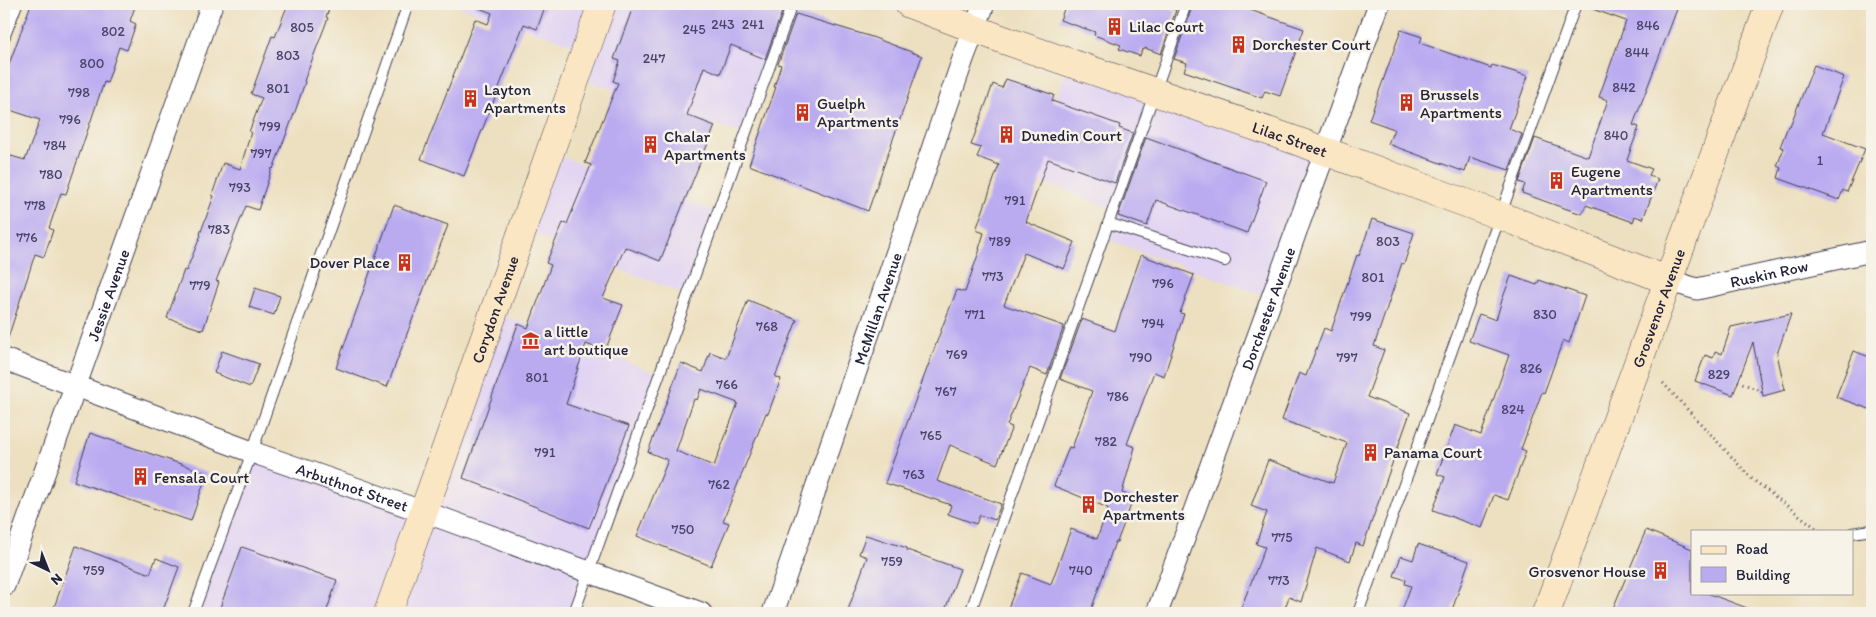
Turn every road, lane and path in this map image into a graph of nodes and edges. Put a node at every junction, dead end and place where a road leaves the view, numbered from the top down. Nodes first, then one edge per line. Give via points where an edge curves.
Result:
1 (16, 4) edge
2 (212, 4) edge
3 (408, 4) edge
4 (602, 4) edge
5 (792, 4) edge
6 (909, 4) edge
7 (1186, 4) edge
8 (1379, 4) edge
9 (1576, 4) edge
10 (1770, 4) edge
11 (979, 16) edge
12 (4, 38) edge
13 (1154, 91) junction
14 (1325, 152) junction
15 (1501, 216) junction
16 (1108, 223) junction
17 (1872, 251) edge
18 (1225, 261) dead end
19 (1667, 280) junction
20 (4, 359) edge
21 (1738, 381) dead end
22 (1663, 383) dead end
23 (76, 385) junction
24 (1762, 392) dead end
25 (252, 452) junction
26 (423, 512) junction
27 (1819, 530) edge
28 (1872, 530) edge
29 (1854, 533) edge
30 (588, 573) junction
31 (4, 586) edge
32 (193, 613) edge
33 (388, 613) edge
34 (574, 613) edge
35 (701, 613) edge
36 (773, 613) edge
37 (970, 613) edge
38 (1156, 613) edge
39 (1358, 613) edge
40 (1546, 613) edge

1 - 12 lane
2 - 23 street, Jessie Avenue
3 - 25 lane
4 - 26 street, Corydon Avenue
5 - 30 lane
6 - 11 street, Lilac Street
7 - 13 lane
8 - 14 street, Dorchester Avenue
9 - 15 lane
10 - 19 street, Grosvenor Avenue
11 - 13 street, Lilac Street via 1004,40
11 - 36 street, McMillan Avenue
13 - 14 street, Lilac Street
13 - 16 lane
14 - 15 street, Lilac Street
14 - 38 street, Dorchester Avenue
15 - 19 street, Lilac Street
15 - 39 lane
16 - 18 lane
16 - 37 lane
17 - 19 street, Ruskin Row via 1697,289
19 - 40 street, Grosvenor Avenue
20 - 23 street, Arbuthnot Street
21 - 24 path
22 - 27 path via 1752,479
23 - 25 street, Arbuthnot Street
23 - 31 street, Jessie Avenue
25 - 26 street, Arbuthnot Street
25 - 32 lane
26 - 30 street, Arbuthnot Street
26 - 33 street, Corydon Avenue
28 - 29 lane
30 - 34 lane
30 - 35 street, Arbuthnot Street

